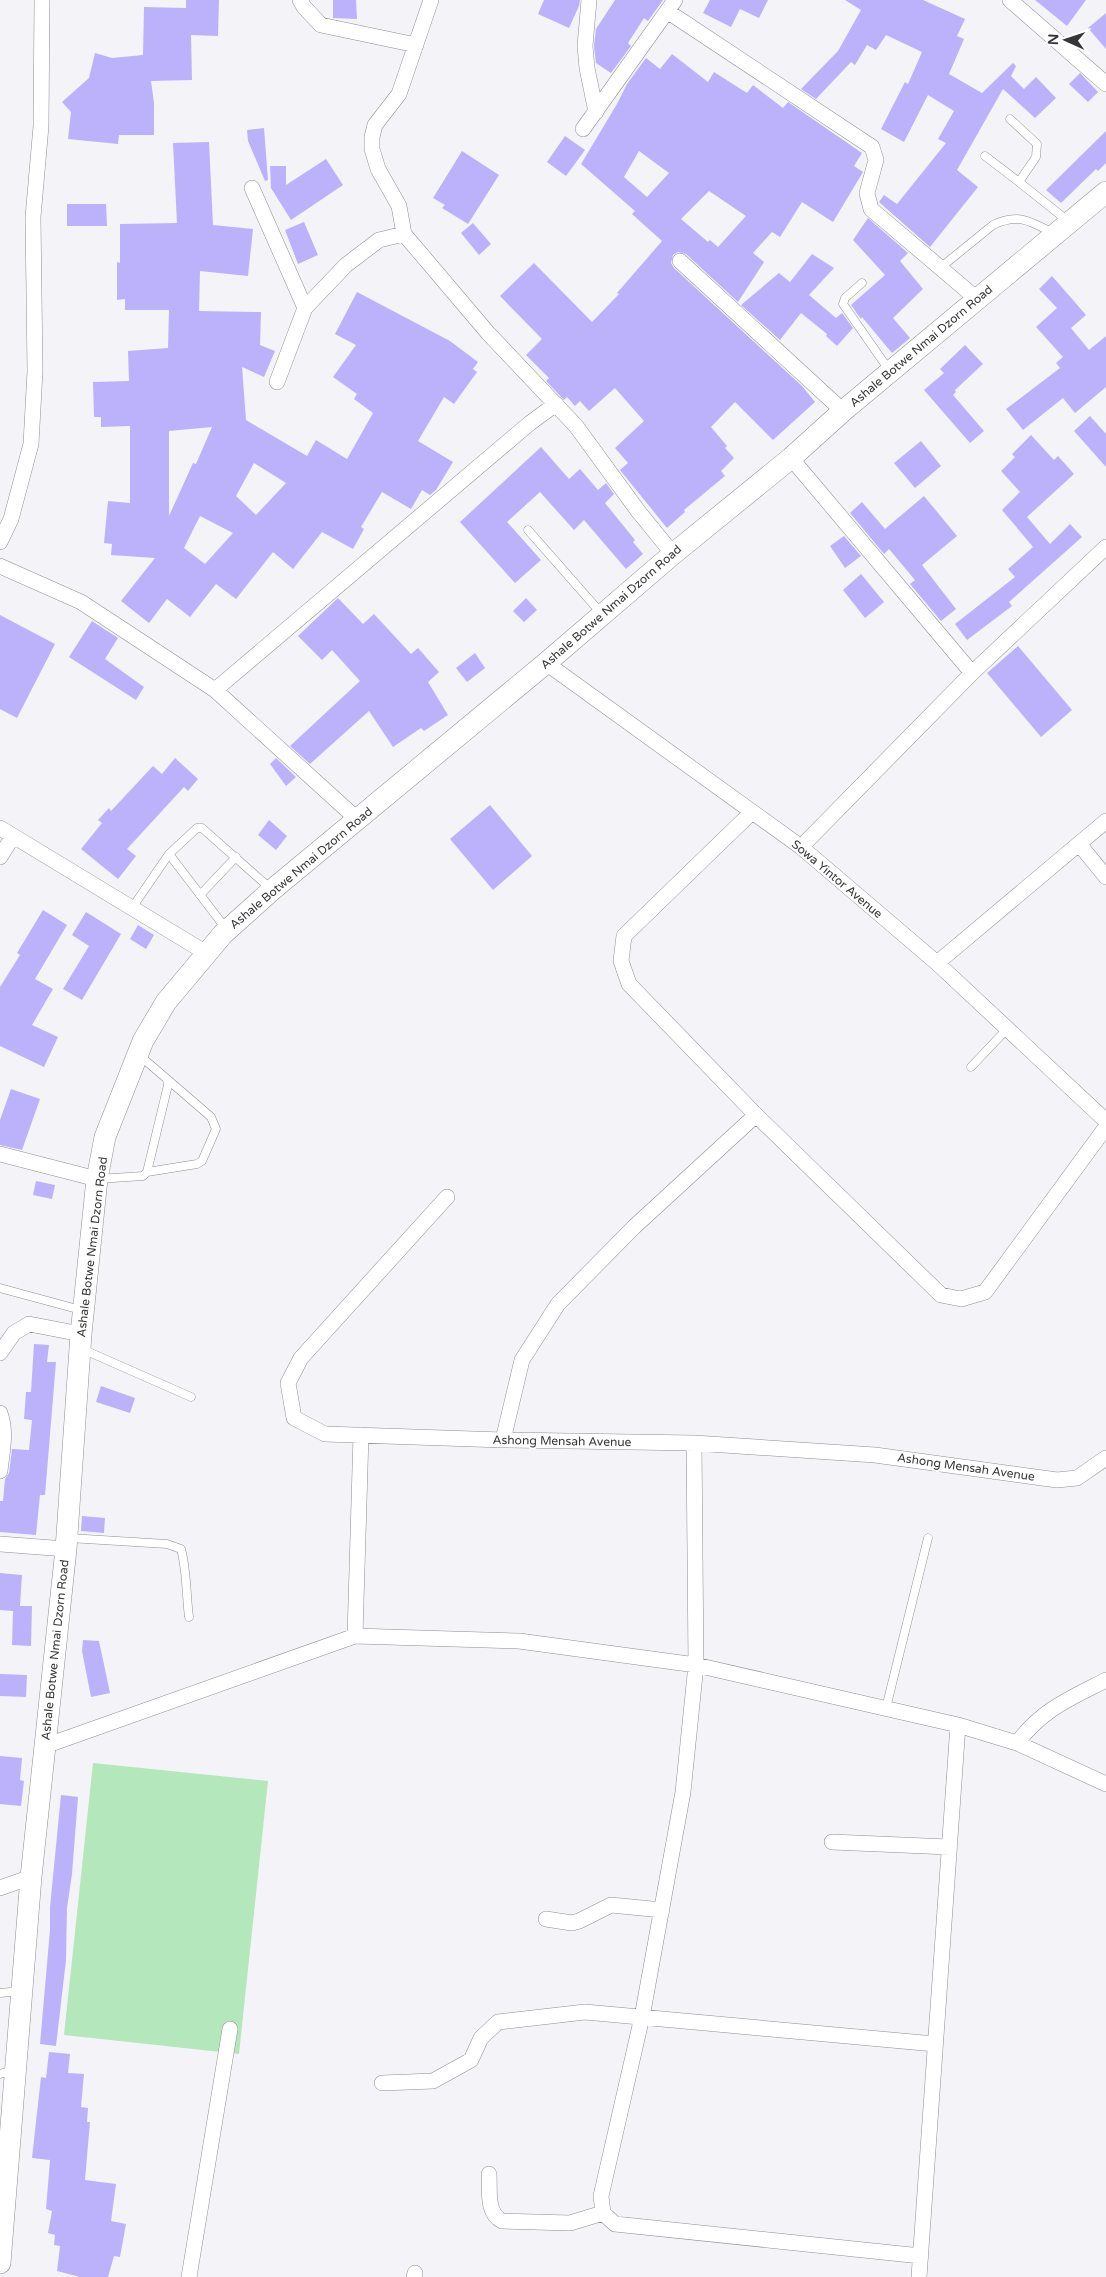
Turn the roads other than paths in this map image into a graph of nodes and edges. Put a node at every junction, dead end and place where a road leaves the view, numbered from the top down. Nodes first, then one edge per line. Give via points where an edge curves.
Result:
1 (42, 0) edge
2 (300, 0) edge
3 (431, 0) edge
4 (589, 0) edge
5 (1010, 0) edge
6 (671, 6) edge
7 (416, 45) junction
8 (1106, 84) edge
9 (596, 112) junction
10 (1010, 119) dead end
11 (583, 129) dead end
12 (985, 156) dead end
13 (1019, 182) junction
14 (252, 188) dead end
15 (1106, 192) edge
16 (1062, 228) junction
17 (404, 234) junction
18 (680, 261) dead end
19 (940, 269) junction
20 (862, 283) dead end
21 (977, 299) junction
22 (305, 308) junction
23 (890, 372) junction
24 (277, 382) dead end
25 (556, 404) junction
26 (842, 411) junction
27 (791, 458) junction
28 (528, 530) dead end
29 (0, 542) edge
30 (1106, 547) edge
31 (673, 554) junction
32 (0, 566) edge
33 (602, 615) junction
34 (546, 663) junction
35 (972, 673) junction
36 (215, 690) junction
37 (751, 812) junction
38 (358, 820) junction
39 (1106, 821) edge
40 (6, 832) edge
41 (1079, 844) junction
42 (801, 847) junction
43 (169, 854) junction
44 (0, 857) edge
45 (236, 857) junction
46 (1106, 878) edge
47 (272, 890) junction
48 (200, 895) junction
49 (132, 908) junction
50 (227, 931) junction
51 (208, 954) junction
52 (937, 963) junction
53 (1007, 1029) junction
54 (138, 1054) junction
55 (971, 1067) dead end
56 (167, 1078) junction
57 (756, 1115) junction
58 (1106, 1121) edge
59 (1106, 1126) edge
60 (0, 1154) edge
61 (147, 1172) junction
62 (97, 1179) junction
63 (447, 1197) dead end
64 (0, 1288) edge
65 (83, 1311) junction
66 (81, 1341) junction
67 (0, 1353) edge
68 (191, 1397) dead end
69 (0, 1413) edge
70 (361, 1435) junction
71 (503, 1440) junction
72 (694, 1443) junction
73 (1106, 1458) edge
74 (0, 1471) edge
75 (928, 1538) dead end
76 (66, 1543) junction
77 (0, 1544) edge
78 (189, 1617) dead end
79 (355, 1636) junction
80 (696, 1665) junction
81 (1106, 1680) edge
82 (886, 1708) junction
83 (958, 1725) junction
84 (1017, 1743) junction
85 (45, 1746) junction
86 (1106, 1784) edge
87 (832, 1842) dead end
88 (950, 1847) junction
89 (31, 1877) junction
90 (0, 1888) edge
91 (662, 1910) junction
92 (546, 1919) dead end
93 (23, 1990) junction
94 (0, 1993) edge
95 (642, 2017) junction
96 (230, 2029) dead end
97 (935, 2044) junction
98 (8, 2072) edge
99 (382, 2083) dead end
100 (489, 2174) dead end
101 (602, 2213) junction
102 (0, 2254) edge
103 (920, 2256) junction
104 (188, 2277) edge
105 (919, 2277) edge

1 - 29 street via 41,126 33,217 35,371 31,444 11,519
2 - 7 street via 321,26
3 - 7 street
4 - 9 street via 585,46
5 - 8 street
6 - 9 street
6 - 19 street via 872,147 876,160 866,193 871,209
7 - 17 street via 399,94 375,125 372,137 378,169 399,206
9 - 11 street
10 - 13 lane via 1037,144 1036,157
12 - 13 lane
13 - 16 lane
14 - 22 street
15 - 16 main road, Ashale Botwe Nmai Dzorn Road
16 - 19 lane via 1028,220 1000,221
16 - 21 main road, Ashale Botwe Nmai Dzorn Road
17 - 22 street via 379,240 346,265
17 - 25 street via 488,333
18 - 26 street
19 - 21 street
20 - 23 lane via 845,298 843,304
21 - 23 main road, Ashale Botwe Nmai Dzorn Road
22 - 24 street
23 - 26 main road, Ashale Botwe Nmai Dzorn Road
25 - 31 street
25 - 36 street
26 - 27 main road, Ashale Botwe Nmai Dzorn Road
27 - 31 main road, Ashale Botwe Nmai Dzorn Road
27 - 35 street
28 - 33 lane
30 - 35 street
31 - 33 main road, Ashale Botwe Nmai Dzorn Road
32 - 36 street via 81,602
33 - 34 main road, Ashale Botwe Nmai Dzorn Road
34 - 37 street, Sowa Yintor Avenue
34 - 38 main road, Ashale Botwe Nmai Dzorn Road
35 - 42 street
36 - 38 street
37 - 42 street, Sowa Yintor Avenue
37 - 57 street via 624,936 621,961 629,984
38 - 47 main road, Ashale Botwe Nmai Dzorn Road
39 - 41 street
40 - 44 street
40 - 49 street
41 - 46 street
41 - 52 street
42 - 52 street, Sowa Yintor Avenue
43 - 45 lane via 197,828 202,828
43 - 48 lane
43 - 49 lane
45 - 47 lane
45 - 48 lane
47 - 50 main road, Ashale Botwe Nmai Dzorn Road
48 - 50 lane
49 - 51 street
50 - 51 main road, Ashale Botwe Nmai Dzorn Road
51 - 54 main road, Ashale Botwe Nmai Dzorn Road via 166,1002
52 - 53 street, Sowa Yintor Avenue
53 - 55 lane
53 - 58 street, Sowa Yintor Avenue
54 - 56 lane
54 - 62 main road, Ashale Botwe Nmai Dzorn Road via 106,1137
56 - 61 lane
56 - 61 lane via 211,1117 216,1129 202,1161
57 - 59 street via 941,1295 961,1299 984,1292
57 - 71 street via 558,1304 522,1360
60 - 62 street
61 - 62 lane via 143,1176
62 - 65 main road, Ashale Botwe Nmai Dzorn Road
63 - 70 street, Ashong Mensah Avenue via 302,1358 288,1383 294,1418 325,1434
64 - 65 lane
65 - 66 main road, Ashale Botwe Nmai Dzorn Road
66 - 67 street via 29,1324 14,1333
66 - 68 lane
66 - 76 main road, Ashale Botwe Nmai Dzorn Road
69 - 74 street via 4,1423
70 - 71 street, Ashong Mensah Avenue
70 - 79 street
71 - 72 street, Ashong Mensah Avenue
72 - 73 street, Ashong Mensah Avenue via 875,1455 1057,1480 1077,1478
72 - 80 street
75 - 82 lane
76 - 77 street
76 - 78 lane via 166,1544 181,1549 186,1566
76 - 85 main road, Ashale Botwe Nmai Dzorn Road
79 - 80 street via 519,1641
79 - 85 street
80 - 82 street
80 - 91 street via 684,1792
81 - 84 street via 1050,1709
82 - 83 street
83 - 84 street
83 - 88 street
84 - 86 street
85 - 89 main road, Ashale Botwe Nmai Dzorn Road
87 - 88 street
88 - 97 street
89 - 90 street
89 - 93 main road, Ashale Botwe Nmai Dzorn Road
91 - 92 street via 611,1905 572,1923
91 - 95 street
93 - 94 lane
93 - 98 main road, Ashale Botwe Nmai Dzorn Road
95 - 97 street
95 - 99 street via 585,2012 498,2022 480,2038 471,2060 433,2081
95 - 101 street via 601,2196
96 - 104 street
97 - 103 street
98 - 102 main road, Ashale Botwe Nmai Dzorn Road
100 - 101 street via 492,2212 502,2221 560,2224
101 - 103 street via 615,2224
103 - 105 street

